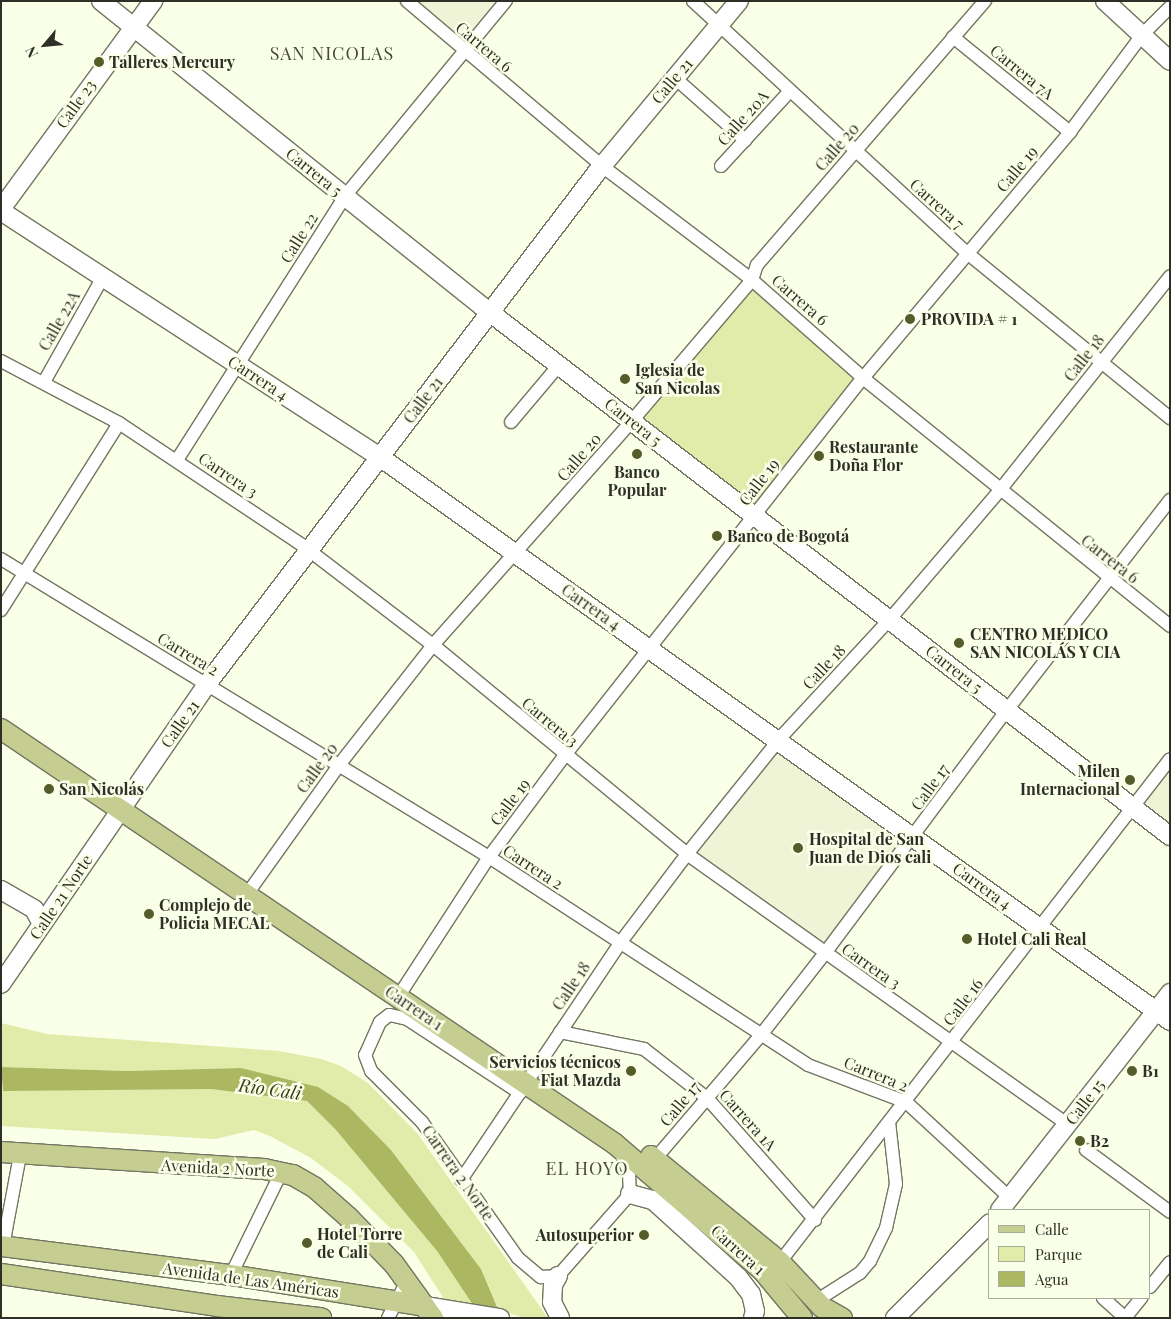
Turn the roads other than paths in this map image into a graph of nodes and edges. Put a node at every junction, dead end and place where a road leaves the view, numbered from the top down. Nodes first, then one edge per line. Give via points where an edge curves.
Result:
1 (101, 1) edge
2 (153, 1) edge
3 (407, 1) edge
4 (506, 1) edge
5 (693, 1) edge
6 (739, 1) edge
7 (985, 1) edge
8 (1106, 1) edge
9 (1170, 7) edge
10 (720, 25) junction
11 (132, 26) junction
12 (1142, 35) junction
13 (953, 37) junction
14 (464, 52) junction
15 (1170, 61) edge
16 (675, 78) junction
17 (790, 91) junction
18 (1070, 132) junction
19 (744, 140) junction
20 (854, 152) junction
21 (602, 166) junction
22 (721, 166) dead end
23 (345, 196) junction
24 (1, 210) edge
25 (967, 254) junction
26 (1170, 276) edge
27 (103, 277) junction
28 (752, 280) junction
29 (490, 312) junction
30 (1, 361) edge
31 (1102, 362) junction
32 (238, 365) junction
33 (559, 365) junction
34 (863, 378) junction
35 (44, 382) junction
36 (1170, 418) edge
37 (511, 422) dead end
38 (631, 422) junction
39 (119, 423) junction
40 (380, 457) junction
41 (177, 460) junction
42 (1000, 490) junction
43 (1170, 500) edge
44 (755, 514) junction
45 (310, 551) junction
46 (515, 554) junction
47 (1, 559) edge
48 (24, 572) junction
49 (1109, 578) junction
50 (1, 610) edge
51 (890, 619) junction
52 (1170, 626) edge
53 (433, 645) junction
54 (650, 649) junction
55 (207, 684) junction
56 (1007, 710) junction
57 (1, 730) edge
58 (778, 740) junction
59 (565, 755) junction
60 (1170, 759) edge
61 (339, 765) junction
62 (1132, 808) junction
63 (120, 810) junction
64 (1170, 836) edge
65 (914, 837) junction
66 (687, 854) junction
67 (489, 857) junction
68 (1, 890) edge
69 (245, 897) junction
70 (38, 916) junction
71 (1039, 928) junction
72 (620, 943) junction
73 (825, 954) junction
74 (1, 984) edge
75 (1170, 993) edge
76 (398, 997) junction
77 (1155, 1010) junction
78 (1170, 1021) edge
79 (560, 1032) junction
80 (761, 1035) junction
81 (952, 1043) junction
82 (365, 1055) joint
83 (523, 1088) junction
84 (707, 1098) junction
85 (906, 1102) junction
86 (889, 1122) junction
87 (1068, 1125) junction
88 (615, 1144) junction
89 (1086, 1150) dead end
90 (11, 1153) edge
91 (653, 1166) junction
92 (282, 1171) junction
93 (461, 1180) junction
94 (630, 1194) junction
95 (1005, 1204) edge
96 (1170, 1212) edge
97 (815, 1220) junction
98 (988, 1225) edge
99 (2, 1246) edge
100 (780, 1262) junction
101 (1170, 1262) edge
102 (1, 1274) edge
103 (231, 1276) junction
104 (558, 1276) junction
105 (407, 1281) junction
106 (1151, 1285) edge
107 (1104, 1299) edge
108 (1140, 1299) edge
109 (816, 1301) junction
110 (392, 1310) edge
111 (214, 1312) edge
112 (429, 1312) edge
113 (321, 1318) edge
114 (500, 1318) edge
115 (560, 1318) edge
116 (753, 1318) edge
117 (802, 1318) edge
118 (842, 1318) edge
119 (895, 1318) edge
120 (1125, 1318) edge

1 - 11 main road, Carrera 5
2 - 11 main road, Calle 23
3 - 14 street, Carrera 6
4 - 14 street, Calle 22
5 - 10 street, Carrera 7
6 - 10 main road, Calle 21
7 - 13 street, Calle 20
8 - 12 main road
9 - 12 street, Calle 19
10 - 16 main road, Calle 21
10 - 17 street, Carrera 7
11 - 23 main road, Carrera 5
11 - 24 main road, Calle 23
12 - 15 main road
12 - 18 street, Calle 19
13 - 18 street, Carrera 7A
13 - 20 street, Calle 20
14 - 21 street, Carrera 6
14 - 23 street, Calle 22
16 - 19 street
16 - 21 main road, Calle 21
17 - 19 street, Calle 20A
17 - 20 street, Carrera 7
18 - 25 street, Calle 19
19 - 22 street, Calle 20A
20 - 25 street, Carrera 7
20 - 28 street, Calle 20 via 758,265
21 - 28 street, Carrera 6
21 - 29 main road, Calle 21
23 - 29 main road, Carrera 5
23 - 32 street, Calle 22
24 - 27 main road, Carrera 4
25 - 31 street, Carrera 7
25 - 34 street, Calle 19
26 - 31 street, Calle 18
27 - 32 main road, Carrera 4
27 - 35 street, Calle 22A
28 - 34 street, Carrera 6
28 - 38 street, Calle 20
29 - 33 main road, Carrera 5
29 - 40 main road, Calle 21
30 - 35 street, Carrera 3
31 - 36 street, Carrera 7
31 - 42 street, Calle 18
32 - 40 main road, Carrera 4
32 - 41 street, Calle 22
33 - 37 street
33 - 38 main road, Carrera 5
34 - 42 street, Carrera 6
34 - 44 street, Calle 19
35 - 39 street, Carrera 3
38 - 44 main road, Carrera 5
38 - 46 street, Calle 20
39 - 41 street, Carrera 3
39 - 48 street
40 - 45 main road, Calle 21
40 - 46 main road, Carrera 4
41 - 45 street, Carrera 3
42 - 49 street, Carrera 6
42 - 51 street, Calle 18
43 - 49 street, Calle 17
44 - 51 main road, Carrera 5
44 - 54 street, Calle 19
45 - 53 street, Carrera 3
45 - 55 main road, Calle 21
46 - 53 street, Calle 20
46 - 54 main road, Carrera 4
47 - 48 street, Carrera 2
48 - 50 street
48 - 55 street, Carrera 2
49 - 52 street, Carrera 6
49 - 56 street, Calle 17
51 - 56 main road, Carrera 5
51 - 58 street, Calle 18
53 - 59 street, Carrera 3
53 - 61 street, Calle 20
54 - 58 main road, Carrera 4
54 - 59 street, Calle 19
55 - 61 street, Carrera 2
55 - 63 main road, Calle 21
56 - 62 main road, Carrera 5
56 - 65 street, Calle 17
57 - 63 main road, Carrera 1
58 - 65 main road, Carrera 4
58 - 66 street, Calle 18
59 - 66 street, Carrera 3
59 - 67 street, Calle 19
60 - 62 street, Calle 16
61 - 67 street, Carrera 2
61 - 69 street, Calle 20
62 - 64 main road, Carrera 5
62 - 71 street, Calle 16
63 - 69 main road, Carrera 1
63 - 70 main road, Calle 21 Norte via 55,904
65 - 71 main road, Carrera 4
65 - 73 street, Calle 17
66 - 72 street, Calle 18
66 - 73 street, Carrera 3
67 - 72 street, Carrera 2
67 - 76 street, Calle 19
68 - 70 main road
69 - 76 main road, Carrera 1
70 - 74 main road, Calle 21 Norte
71 - 77 main road, Carrera 4
71 - 81 street, Calle 16
72 - 79 street, Calle 18
72 - 80 street, Carrera 2
73 - 80 street, Calle 17
73 - 81 street, Carrera 3
75 - 77 main road, Calle 15
76 - 83 main road, Carrera 1
77 - 78 main road, Carrera 4
77 - 87 main road, Calle 15
79 - 83 street, Calle 18
79 - 84 street, Carrera 1A via 644,1049
80 - 84 street, Calle 17
80 - 85 street, Carrera 2 via 808,1064
81 - 85 street, Calle 16
81 - 87 street, Carrera 3
82 - 83 street, Carrera 1 via 380,1022 389,1015 407,1019
82 - 93 street, Carrera 2 Norte via 371,1071 422,1122
83 - 88 main road, Carrera 1
83 - 93 street, Calle 18
84 - 91 street, Calle 17
84 - 97 street, Carrera 1A
85 - 86 street, Calle 16
85 - 95 street, Carrera 2
86 - 97 street, Calle 16
86 - 109 street via 896,1184 886,1228 870,1261 860,1272
87 - 95 main road, Calle 15
88 - 91 main road, Carrera 1
88 - 94 street via 629,1172
89 - 96 street
90 - 92 main road, Avenida 2 Norte
90 - 99 street
91 - 100 main road
91 - 117 main road, Carrera 1 via 763,1271
92 - 103 street
92 - 105 main road, Avenida 2 Norte via 314,1187 348,1217
93 - 104 street, Carrera 2 Norte via 527,1268 541,1277
94 - 104 street
94 - 116 main road via 653,1200 746,1285 755,1303
97 - 100 street, Calle 16
98 - 119 main road
99 - 103 main road, Avenida de Las Américas
100 - 109 main road
101 - 106 street
102 - 111 main road, Avenida de Las Américas
103 - 110 main road, Avenida de Las Américas
104 - 115 main road via 552,1293
105 - 110 street
105 - 112 main road, Avenida 2 Norte
107 - 120 street
108 - 120 street
109 - 118 main road
110 - 112 main road, Avenida de Las Américas
111 - 113 main road, Avenida de Las Américas
112 - 114 main road, Avenida de Las Américas via 456,1311

